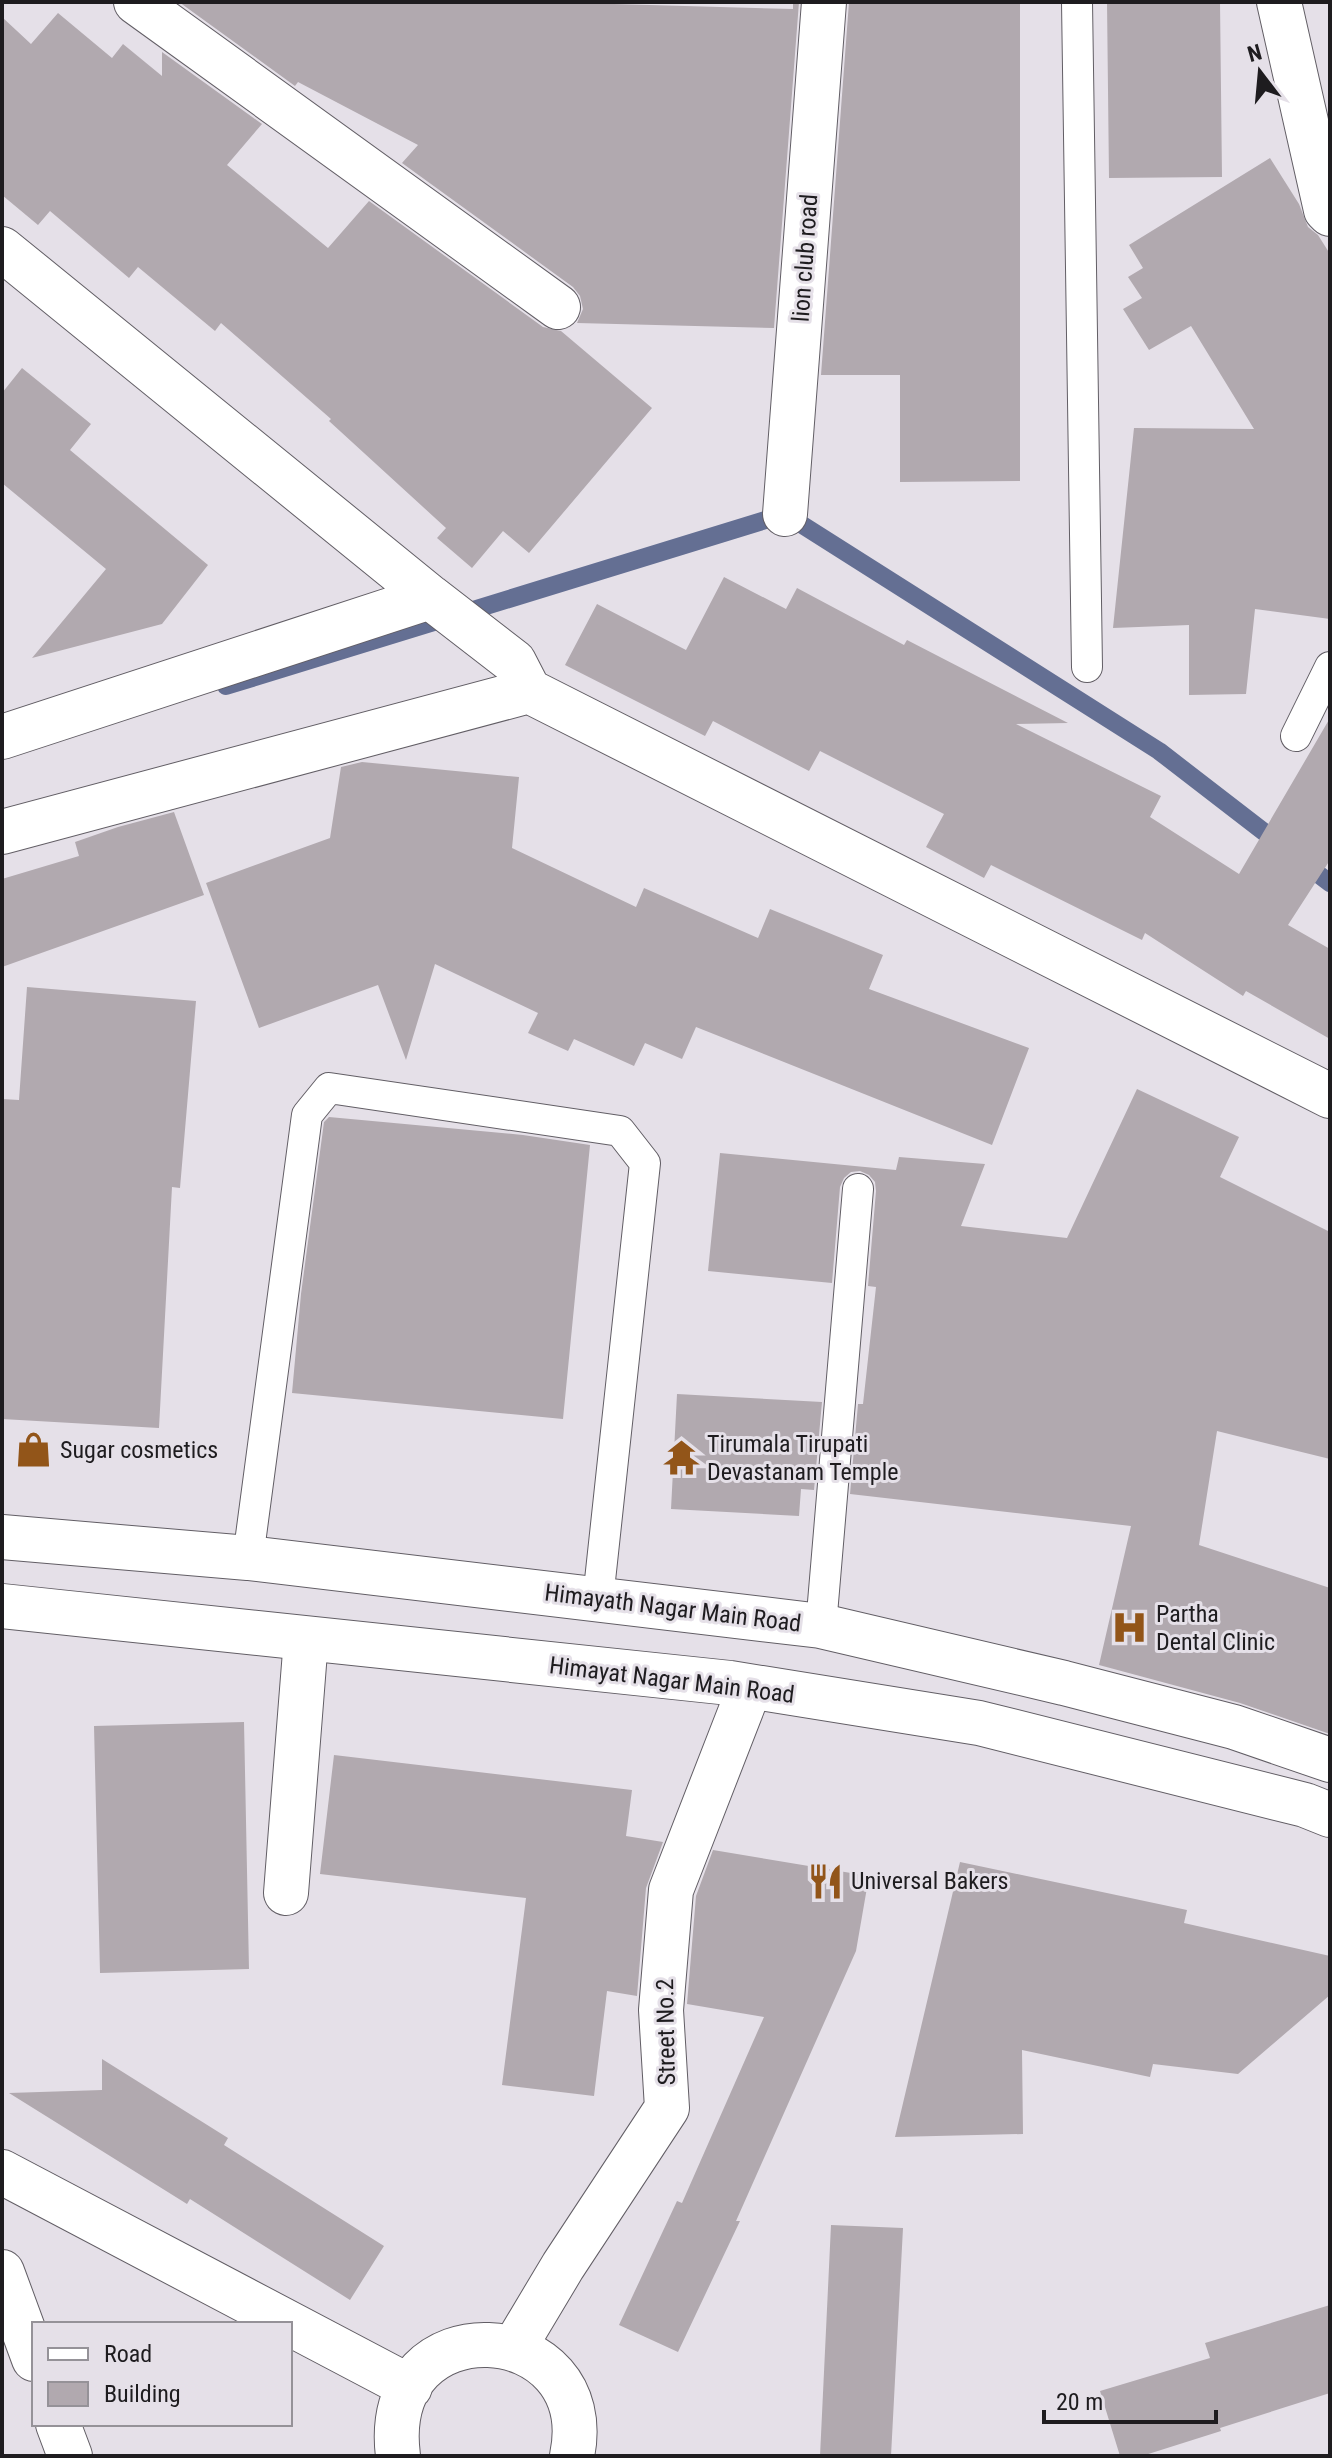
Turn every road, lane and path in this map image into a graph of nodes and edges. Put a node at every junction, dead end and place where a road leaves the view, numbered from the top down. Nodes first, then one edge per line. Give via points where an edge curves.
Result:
1 (136, 2) edge
2 (824, 2) edge
3 (1077, 2) edge
4 (1279, 2) edge
5 (1330, 214) edge
6 (2, 249) edge
7 (558, 307) dead end
8 (785, 514) dead end
9 (430, 597) junction
10 (1087, 667) dead end
11 (1330, 667) edge
12 (522, 676) junction
13 (1296, 736) dead end
14 (2, 737) edge
15 (2, 832) edge
16 (1330, 1096) edge
17 (858, 1189) dead end
18 (2, 1537) edge
19 (248, 1558) junction
20 (598, 1599) junction
21 (2, 1606) edge
22 (821, 1626) junction
23 (306, 1639) junction
24 (750, 1687) junction
25 (1330, 1760) edge
26 (1330, 1815) edge
27 (286, 1893) dead end
28 (2, 2172) edge
29 (2, 2272) edge
30 (287, 2322) edge
31 (292, 2325) edge
32 (514, 2348) junction
33 (32, 2354) edge
34 (410, 2387) junction
35 (59, 2426) edge
36 (70, 2456) edge
37 (398, 2456) edge
38 (572, 2456) edge

1 - 7 street
2 - 8 street, lion club road
3 - 10 lane
4 - 5 street
6 - 9 street
9 - 12 street
9 - 14 street
11 - 13 lane
12 - 15 street
12 - 16 street
17 - 22 lane
18 - 19 street, Himayath Nagar Main Road
19 - 20 street, Himayath Nagar Main Road
19 - 20 lane via 307,1115 329,1088 620,1131 645,1163
20 - 22 street, Himayath Nagar Main Road
21 - 23 street, Himayat Nagar Main Road
22 - 25 street, Himayath Nagar Main Road via 1234,1727
23 - 24 street, Himayat Nagar Main Road
23 - 27 street
24 - 26 street, Himayat Nagar Main Road via 979,1723
24 - 32 street, Street No.2 via 671,1890 661,2010 667,2108
28 - 30 street
29 - 33 street
31 - 34 street
32 - 34 street via 460,2347 435,2359
32 - 38 street via 557,2379 572,2407
34 - 37 street via 401,2400 395,2431
35 - 36 street

